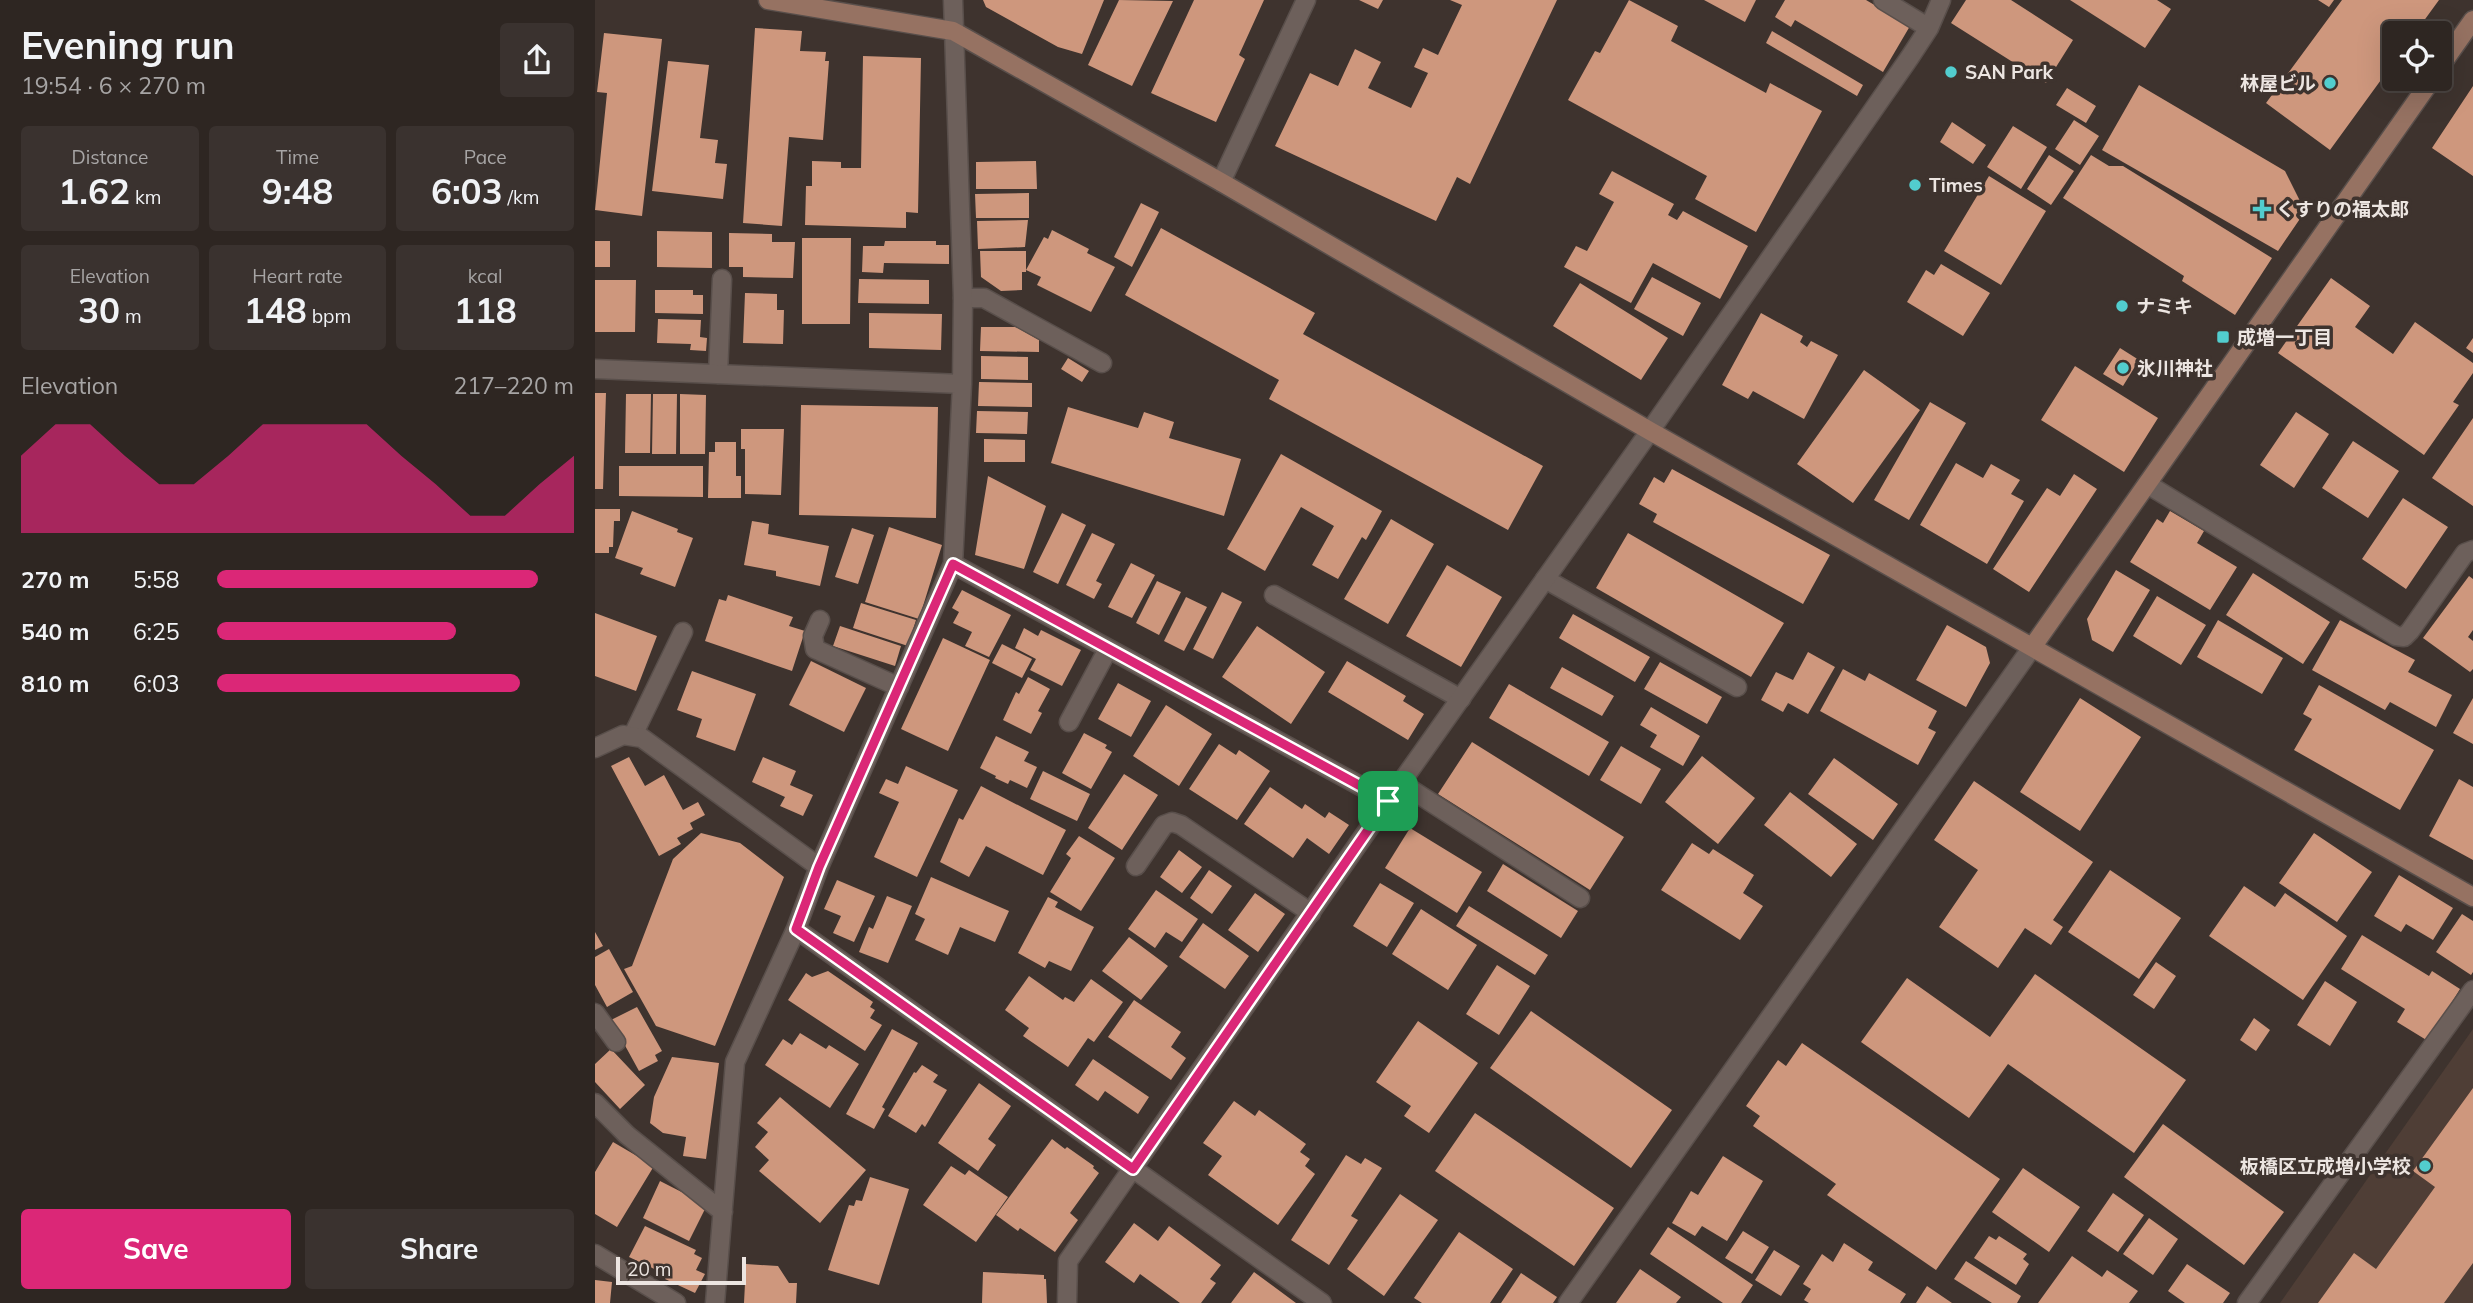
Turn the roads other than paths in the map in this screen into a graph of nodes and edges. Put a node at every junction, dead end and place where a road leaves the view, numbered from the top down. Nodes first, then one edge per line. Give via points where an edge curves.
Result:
1 (768, 0) edge
2 (953, 0) edge
3 (1306, 0) edge
4 (1883, 0) edge
5 (1941, 0) edge
6 (2473, 20) edge
7 (1929, 28) junction
8 (953, 31) junction
9 (2452, 50) edge
10 (2424, 91) edge
11 (1221, 182) junction
12 (722, 279) dead end
13 (964, 298) junction
14 (1102, 363) dead end
15 (595, 369) edge
16 (717, 374) junction
17 (962, 384) junction
18 (1650, 431) junction
19 (2147, 484) junction
20 (2473, 550) edge
21 (953, 564) junction
22 (1545, 579) junction
23 (1274, 595) dead end
24 (820, 620) dead end
25 (683, 632) dead end
26 (2033, 646) junction
27 (1108, 649) junction
28 (899, 687) junction
29 (1737, 687) dead end
30 (1461, 699) junction
31 (1069, 722) dead end
32 (633, 735) junction
33 (595, 748) edge
34 (1401, 783) junction
35 (1388, 801) junction
36 (1136, 866) dead end
37 (819, 867) junction
38 (2473, 897) edge
39 (1580, 898) dead end
40 (1311, 913) junction
41 (796, 929) junction
42 (2473, 990) edge
43 (595, 1013) edge
44 (616, 1042) dead end
45 (595, 1102) edge
46 (1133, 1169) junction
47 (723, 1212) junction
48 (595, 1254) edge
49 (676, 1303) edge
50 (715, 1303) edge
51 (1067, 1303) edge
52 (1322, 1303) edge
53 (1568, 1303) edge
54 (2247, 1303) edge

1 - 8 street
2 - 8 street
3 - 11 street
4 - 7 street
5 - 7 street
6 - 9 street
7 - 18 street
8 - 11 street
8 - 13 street
10 - 19 street
11 - 18 street
12 - 16 street
13 - 14 street via 984,298
13 - 17 street
15 - 16 street
16 - 17 street
17 - 21 street
18 - 22 street
18 - 26 street
19 - 20 street via 2396,636 2404,637 2410,631 2465,553
19 - 26 street
21 - 27 street
21 - 28 street
22 - 29 street
22 - 30 street
23 - 30 street
24 - 28 street via 813,636 815,649
25 - 32 street
26 - 38 street
26 - 53 street
27 - 31 street
27 - 35 street
28 - 37 street
30 - 34 street
32 - 33 street via 623,734
32 - 37 street
34 - 35 street
34 - 39 street
35 - 40 street
36 - 40 street via 1164,825 1172,822
37 - 41 street
40 - 46 street
41 - 46 street
41 - 47 street via 735,1062
42 - 54 street
43 - 44 street
45 - 47 street via 628,1135
46 - 51 street via 1068,1261
46 - 52 street
47 - 50 street
48 - 49 street

